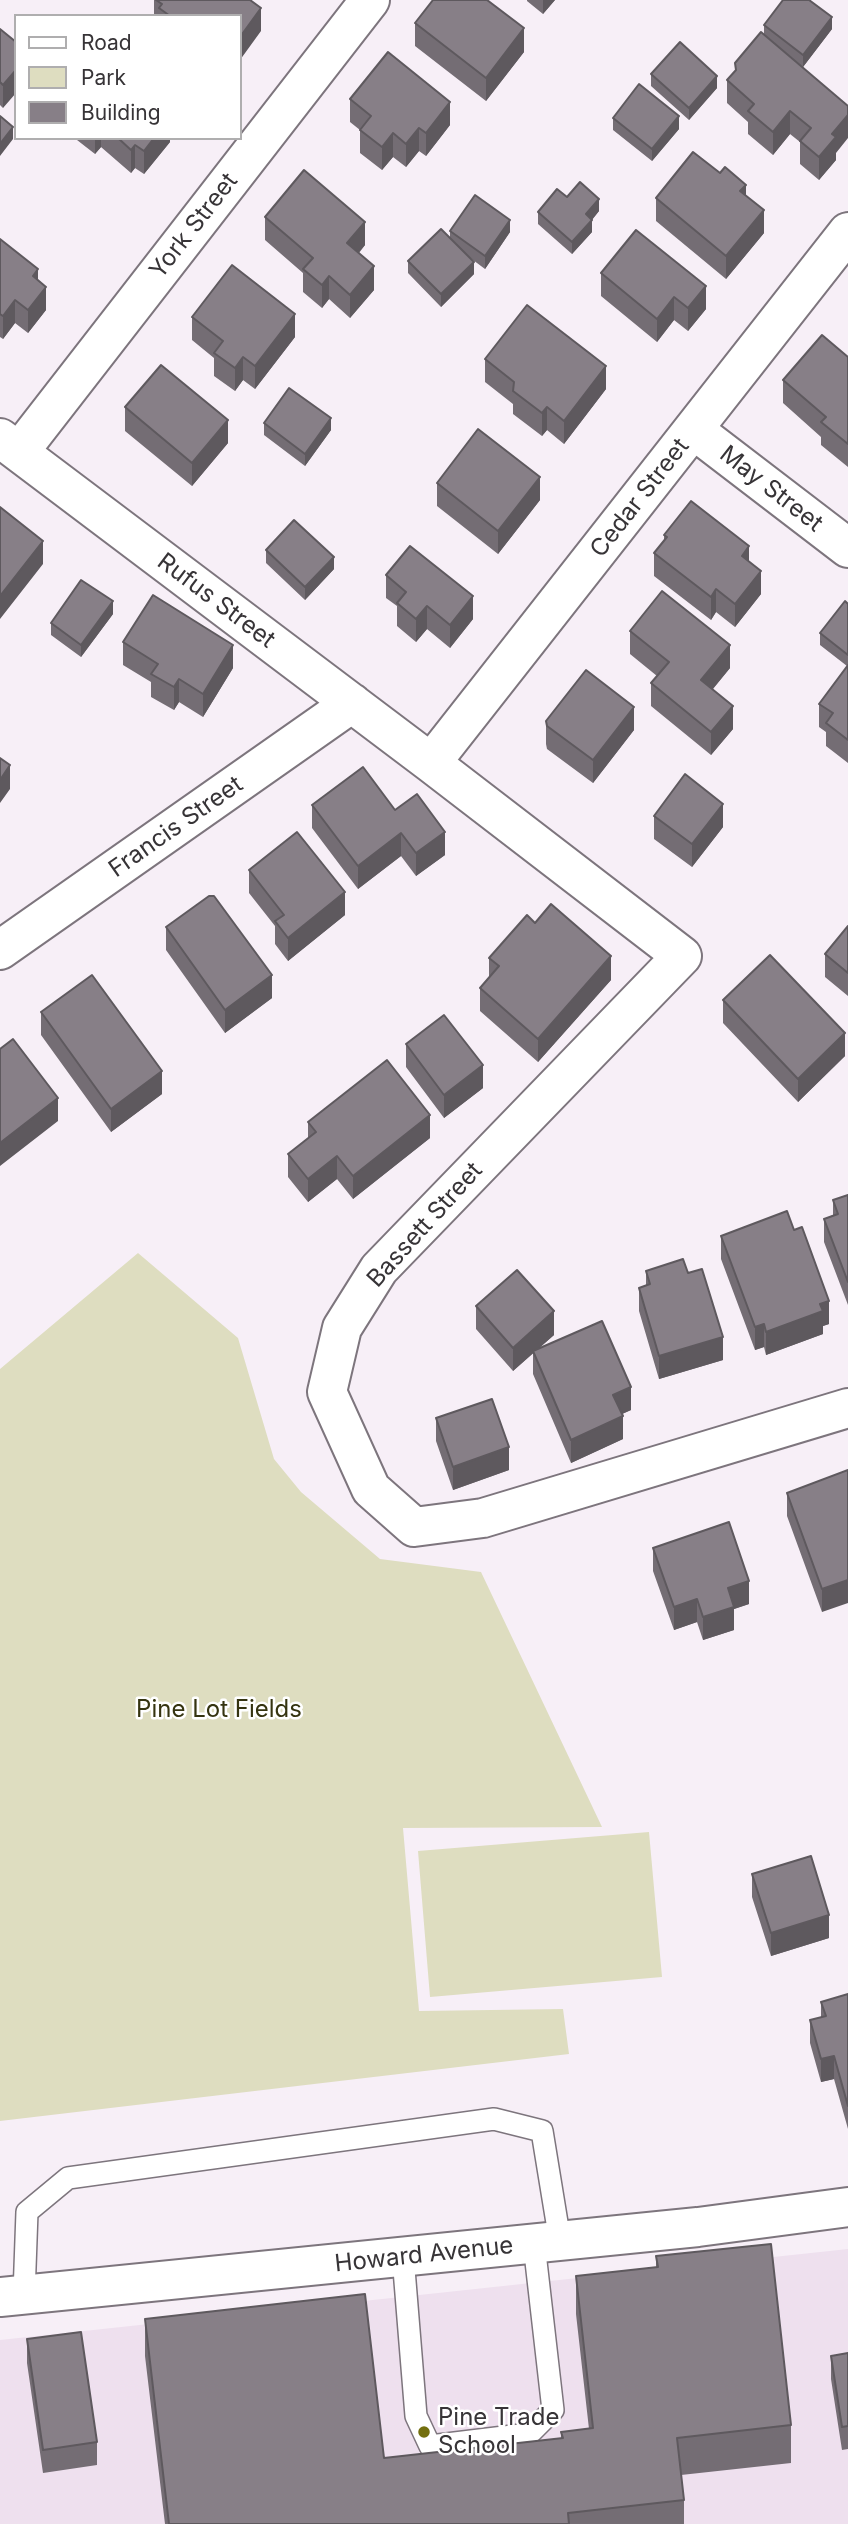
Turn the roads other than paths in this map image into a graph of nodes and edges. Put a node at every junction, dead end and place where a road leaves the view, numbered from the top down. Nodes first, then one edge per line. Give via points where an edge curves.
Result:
1 (370, 0) edge
2 (848, 232) edge
3 (694, 430) junction
4 (9, 445) edge
5 (848, 548) edge
6 (352, 704) junction
7 (432, 763) junction
8 (0, 950) edge
9 (848, 1408) edge
10 (848, 2207) edge
11 (547, 2243) junction
12 (403, 2257) junction
13 (12, 2296) edge

1 - 4 street, York Street
2 - 3 street, Cedar Street
3 - 5 street, May Street
3 - 7 street, Cedar Street
4 - 6 street, Rufus Street
6 - 7 street, Rufus Street
6 - 8 street, Francis Street
7 - 9 street, Bassett Street via 682,956 379,1269 342,1328 327,1392 371,1489 414,1527 483,1518
10 - 11 street, Howard Avenue
11 - 12 street, Howard Avenue
11 - 12 lane via 553,2410 529,2434 430,2446 416,2416
11 - 13 lane via 542,2131 494,2119 68,2178 27,2212
12 - 13 street, Howard Avenue

